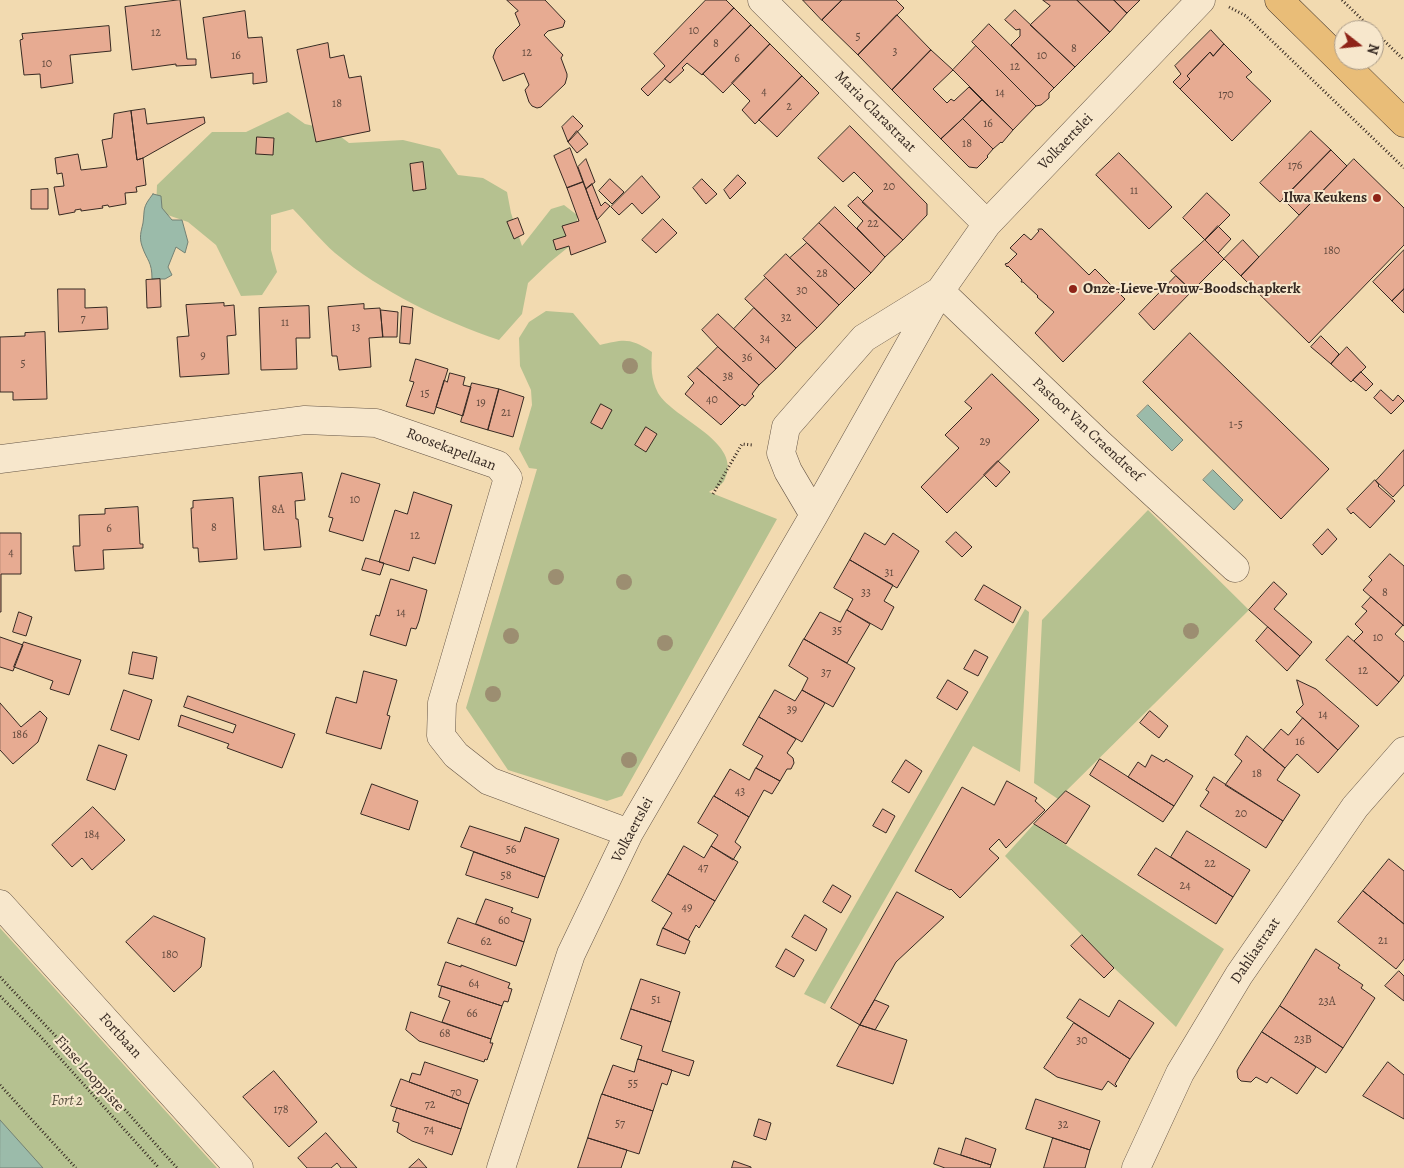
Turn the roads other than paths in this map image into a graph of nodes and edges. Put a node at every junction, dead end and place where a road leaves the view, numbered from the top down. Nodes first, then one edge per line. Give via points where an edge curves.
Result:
1 (762, 0) edge
2 (1201, 0) edge
3 (1279, 0) edge
4 (1404, 123) edge
5 (987, 224) junction
6 (940, 291) junction
7 (0, 459) edge
8 (814, 515) junction
9 (1235, 568) dead end
10 (1404, 751) edge
11 (629, 833) junction
12 (0, 904) edge
13 (239, 1168) edge
14 (501, 1168) edge
15 (1136, 1168) edge

1 - 5 street, Maria Clarastraat
2 - 5 street, Volkaertslei
3 - 4 main road
5 - 6 street, Volkaertslei
6 - 8 street, Volkaertslei
6 - 8 street, Volkaertslei via 864,338 786,427 781,453
6 - 9 street, Pastoor Van Craendreef
7 - 11 street, Roosekapellaan via 304,420 338,420 376,423 498,465 508,478 442,704 441,736 456,755 489,780
8 - 11 street, Volkaertslei
10 - 15 street, Dahliastraat via 1355,807 1239,975 1180,1073
11 - 14 street, Volkaertslei via 571,954
12 - 13 street, Fortbaan

